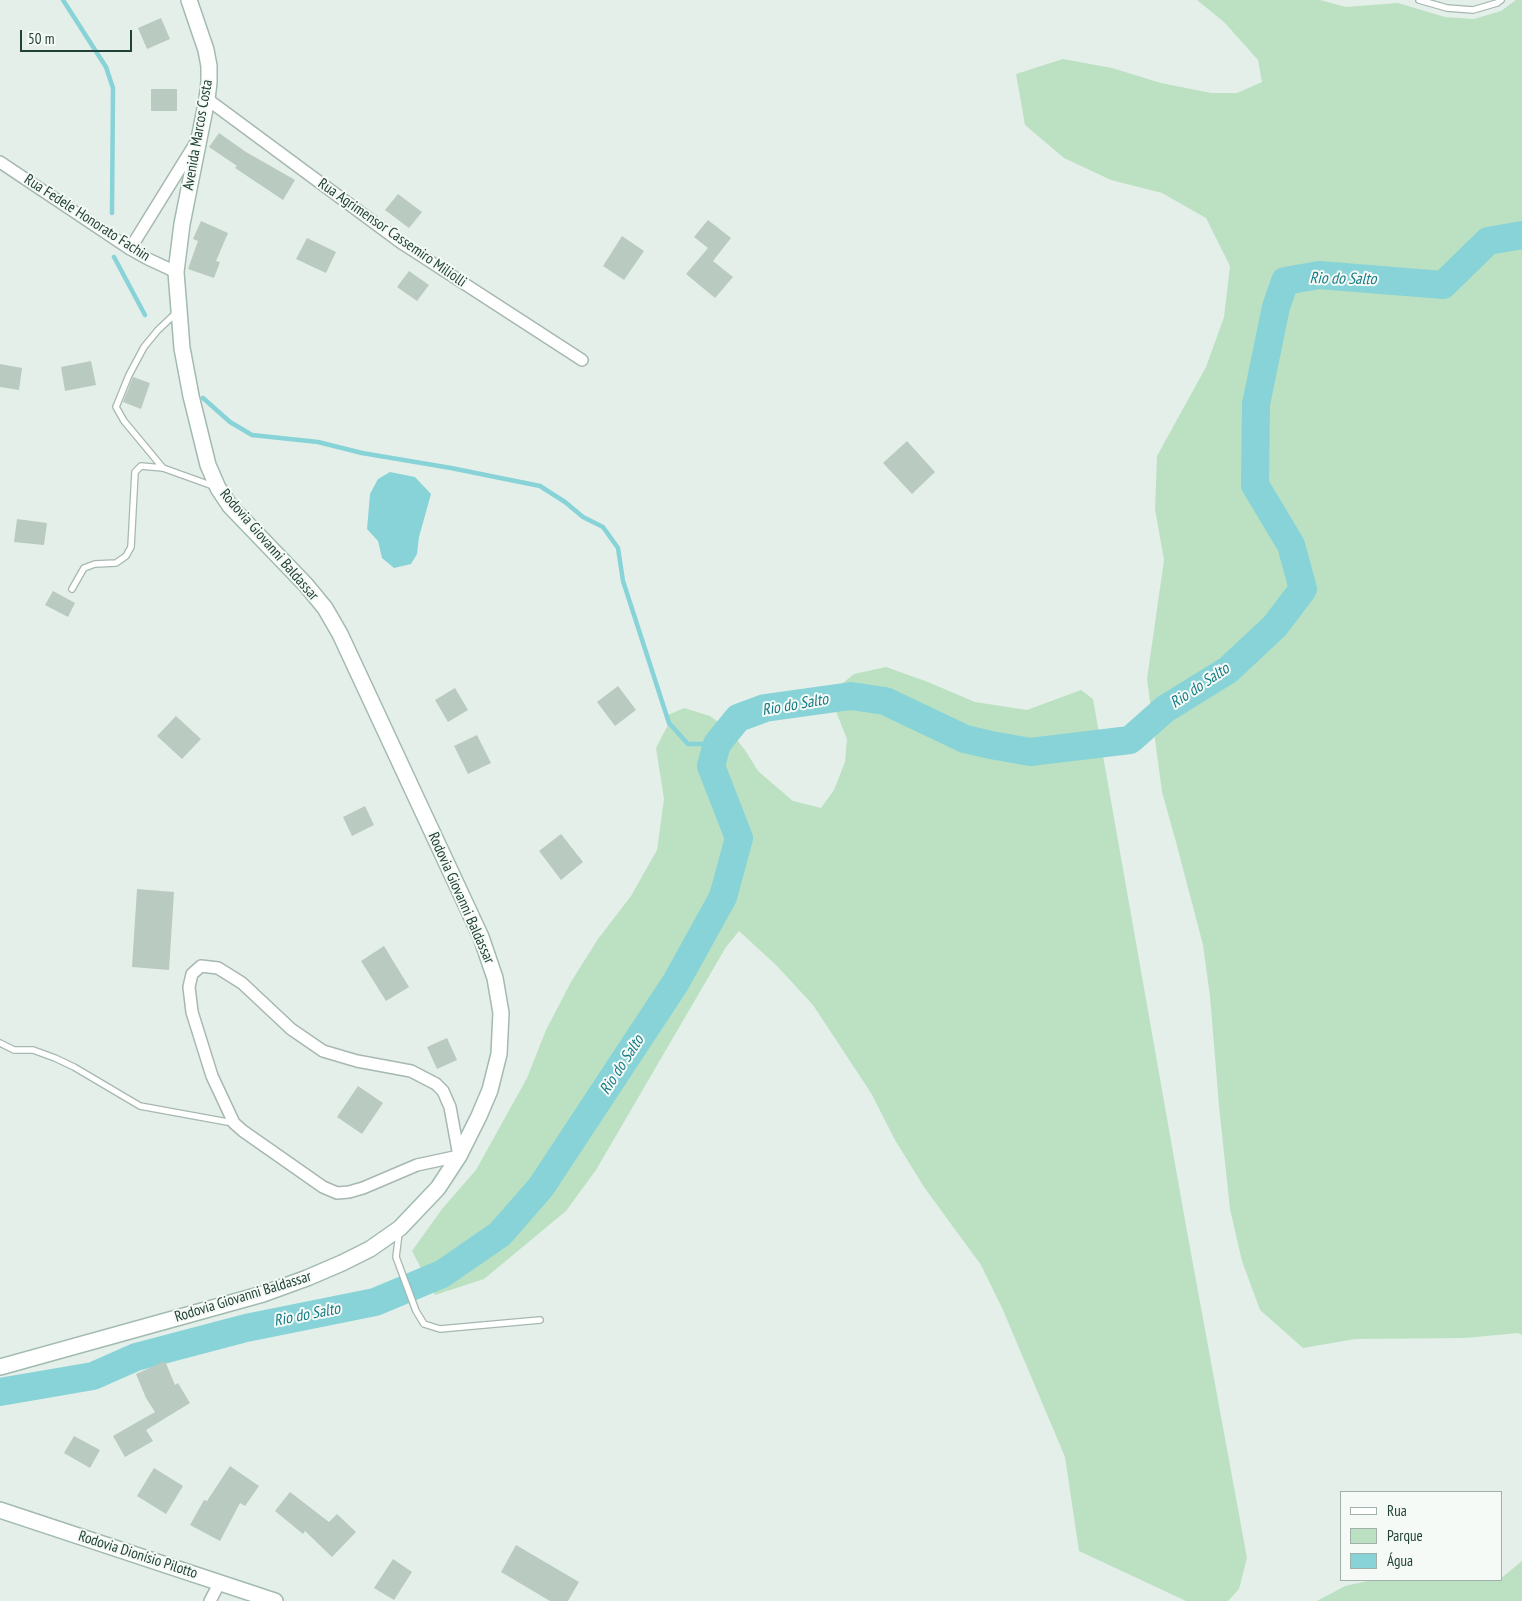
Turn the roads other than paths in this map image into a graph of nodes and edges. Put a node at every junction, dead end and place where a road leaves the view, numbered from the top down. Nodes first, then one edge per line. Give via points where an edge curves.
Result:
1 (189, 0) edge
2 (1419, 0) edge
3 (1501, 0) edge
4 (207, 99) junction
5 (199, 139) junction
6 (0, 162) edge
7 (130, 249) junction
8 (176, 272) junction
9 (179, 310) junction
10 (582, 360) dead end
11 (163, 468) junction
12 (218, 488) junction
13 (72, 589) dead end
14 (0, 1043) edge
15 (234, 1123) junction
16 (459, 1156) junction
17 (400, 1228) junction
18 (540, 1320) dead end
19 (0, 1367) edge
20 (0, 1510) edge
21 (220, 1582) junction
22 (210, 1601) edge
23 (276, 1601) edge

1 - 4 street, Avenida Marcos Costa via 209,66
2 - 3 lane via 1446,8 1473,10
4 - 5 street, Avenida Marcos Costa
4 - 10 street, Rua Agrimensor Cassemiro Miliolli via 403,244
5 - 7 street
5 - 8 street, Avenida Marcos Costa
6 - 7 street, Rua Fedele Honorato Fachin
7 - 8 street, Rua Fedele Honorato Fachin
8 - 9 street, Rodovia Giovanni Baldassar
9 - 11 lane via 144,346 116,407 124,422
9 - 12 street, Rodovia Giovanni Baldassar via 191,396 208,464
11 - 12 lane
11 - 13 lane via 141,466 135,472 131,547 126,556 116,563 84,568
12 - 16 street, Rodovia Giovanni Baldassar via 230,506 325,608 481,937 495,978 501,1013 499,1054 490,1090
14 - 15 lane via 14,1050 33,1050 74,1067 140,1106
15 - 16 street via 323,1187 337,1192 363,1188 417,1166
15 - 16 street via 212,1076 192,1012 189,987 192,974 202,966 218,968 242,983 291,1029 323,1050 357,1061 412,1071 436,1084 450,1107
16 - 17 street, Rodovia Giovanni Baldassar via 438,1188
17 - 18 lane via 396,1257 424,1324 440,1329
17 - 19 street, Rodovia Giovanni Baldassar via 342,1263 263,1294
20 - 21 street, Rodovia Dionísio Pilotto
21 - 22 street
21 - 23 street, Rodovia Dionísio Pilotto

